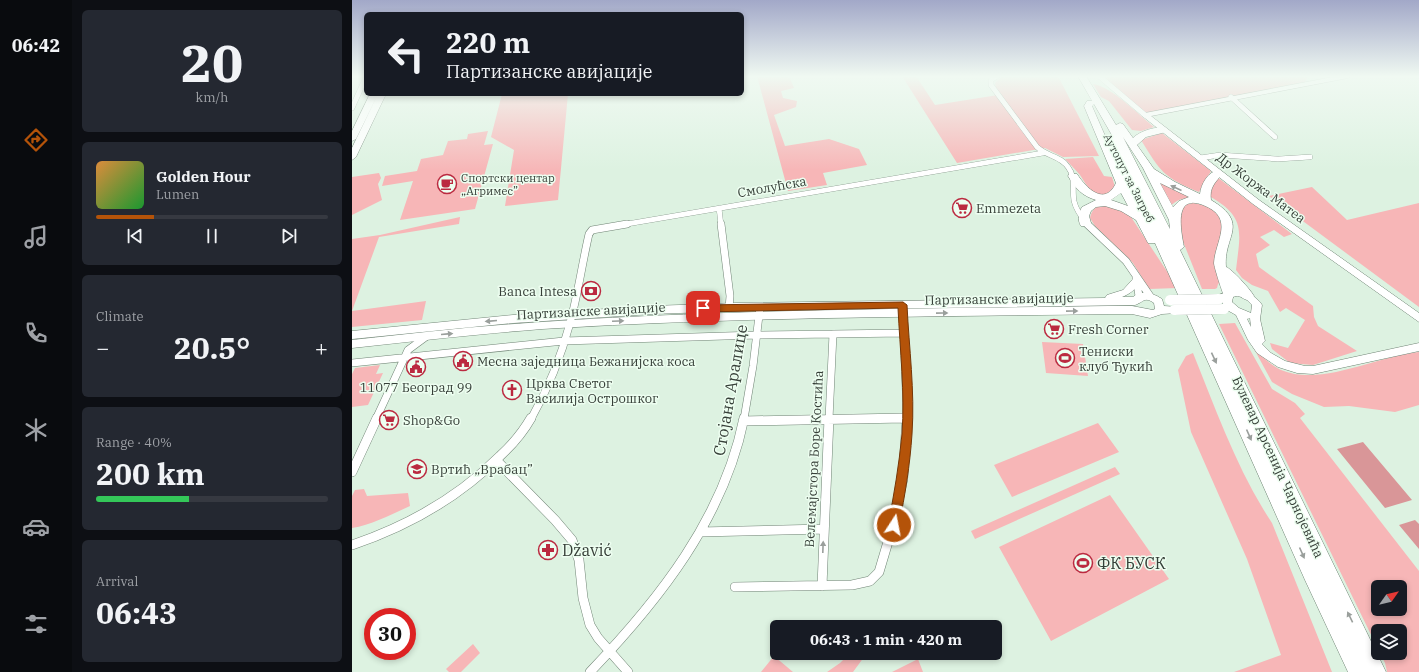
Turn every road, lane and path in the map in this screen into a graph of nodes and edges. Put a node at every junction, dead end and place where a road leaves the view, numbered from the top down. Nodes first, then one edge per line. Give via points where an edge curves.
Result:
1 (367, 107) edge
2 (376, 107) edge
3 (1007, 107) edge
4 (1089, 107) edge
5 (1096, 107) edge
6 (1097, 107) edge
7 (1107, 107) edge
8 (1136, 107) edge
9 (1182, 107) edge
10 (1243, 107) edge
11 (1145, 115) junction
12 (1121, 126) junction
13 (1163, 130) junction
14 (1145, 134) junction
15 (1275, 137) dead end
16 (352, 139) edge
17 (1133, 144) junction
18 (1043, 153) junction
19 (1310, 157) dead end
20 (352, 158) edge
21 (1200, 158) junction
22 (1148, 168) junction
23 (1218, 173) junction
24 (1073, 176) junction
25 (1121, 183) junction
26 (1072, 190) junction
27 (1087, 199) junction
28 (1101, 200) junction
29 (1208, 203) junction
30 (720, 208) junction
31 (1077, 209) junction
32 (1138, 218) junction
33 (1174, 220) junction
34 (1085, 223) junction
35 (1221, 259) junction
36 (1181, 262) junction
37 (1136, 277) junction
38 (1180, 284) junction
39 (1248, 296) junction
40 (1225, 297) junction
41 (1137, 298) junction
42 (1154, 298) junction
43 (1099, 301) junction
44 (729, 308) junction
45 (903, 309) junction
46 (1160, 310) junction
47 (759, 312) junction
48 (1143, 312) junction
49 (1256, 312) junction
50 (1238, 313) junction
51 (1417, 318) edge
52 (571, 319) junction
53 (904, 332) junction
54 (833, 334) junction
55 (352, 335) edge
56 (757, 335) junction
57 (427, 336) junction
58 (403, 338) junction
59 (564, 341) junction
60 (352, 344) edge
61 (1416, 349) edge
62 (408, 350) junction
63 (1265, 353) junction
64 (405, 358) junction
65 (352, 363) edge
66 (907, 418) junction
67 (830, 419) junction
68 (743, 421) junction
69 (496, 460) junction
70 (352, 472) edge
71 (824, 528) junction
72 (700, 532) junction
73 (352, 545) edge
74 (822, 586) junction
75 (735, 587) dead end
76 (610, 652) junction
77 (1365, 668) edge
78 (590, 672) edge
79 (628, 672) edge

1 - 16 main road
2 - 20 main road
3 - 18 street
4 - 25 highway
5 - 38 highway, Аутопут за Загреб
6 - 36 highway, Аутопут за Загреб via 1128,154
7 - 12 highway
8 - 11 street, Др Жоржа Матеа
9 - 11 main road
10 - 15 street
11 - 13 main road, Др Жоржа Матеа
12 - 14 highway via 1133,133
12 - 17 highway
13 - 14 highway
13 - 21 main road, Др Жоржа Матеа
14 - 17 highway via 1137,138
17 - 22 highway
18 - 24 street via 1066,163
18 - 30 street, Смолућска
19 - 21 street via 1274,159 1226,155
21 - 23 main road, Др Жоржа Матеа
29 -> 22 highway via 1167,184
22 - 33 highway
23 - 29 highway via 1212,177 1205,193 1204,197
23 - 51 main road, Др Жоржа Матеа
24 - 26 street
24 - 28 highway via 1082,190
25 - 28 highway via 1118,193
25 - 32 highway
26 - 27 highway
26 - 31 street
27 - 28 highway
27 - 31 highway
28 - 32 highway via 1123,207
28 - 34 highway via 1086,209
29 - 33 highway via 1193,201 1180,204
29 - 35 highway via 1222,212 1227,221 1228,228
30 - 44 street via 730,296
30 - 52 street, Смолућска via 592,230 589,234
31 - 34 street
32 - 38 highway
33 - 36 highway
34 - 37 street via 1122,257
35 - 39 highway via 1230,276
35 - 40 highway
77 -> 36 highway, Булевар Арсенија Чарнојевића
37 - 41 street
37 - 42 street
37 - 43 main road via 1126,292
38 -> 77 highway, Булевар Арсенија Чарнојевића via 1289,525
39 - 40 main road, Партизанске авијације via 1239,293
39 - 49 main road via 1256,302
40 - 42 main road, Партизанске авијације, bridge via 1170,300
40 - 50 main road via 1229,306
41 - 42 main road, Партизанске авијације
41 - 43 main road, Партизанске авијације
41 - 48 main road via 1136,306
42 - 46 main road via 1160,305
43 - 45 main road, Партизанске авијације
44 - 47 main road, Партизанске авијације
44 - 52 main road, Партизанске авијације
45 - 47 main road, Партизанске авијације
45 -> 48 main road, Партизанске авијације
45 - 53 street
46 - 48 main road, Партизанске авијације via 1154,314
46 - 50 main road, Партизанске авијације, bridge via 1224,308
52 -> 47 main road, Партизанске авијације
47 - 56 street, Стојана Аралице
49 - 50 main road via 1250,315
49 - 63 main road via 1257,332
50 - 63 main road
52 -> 55 main road, Партизанске авијације
57 -> 52 main road, Партизанске авијације
52 - 59 street
53 - 54 street
53 - 66 street
54 - 56 street
54 - 67 street, Велемајстора Боре Костића
56 - 59 street
56 - 68 street, Стојана Аралице
57 - 58 main road, Партизанске авијације
57 - 62 street
58 - 60 main road, Партизанске авијације
58 - 62 street via 408,344
59 - 64 street
59 - 69 street via 538,407 525,427
61 - 63 main road via 1307,371 1284,365
62 - 64 street
64 - 65 street
64 - 70 street
66 - 67 street
66 - 74 street via 903,479 894,525 879,572 870,581 860,584
67 - 68 street
67 - 71 street, Велемајстора Боре Костића
68 - 72 street, Стојана Аралице via 732,464
69 - 73 street via 468,484 431,509 393,529
69 - 76 street via 555,520 574,544 588,619 593,631
71 - 72 street
74 -> 71 street, Велемајстора Боре Костића
72 - 76 street, Стојана Аралице via 684,560 646,612
74 - 75 street
76 - 78 street, Стојана Аралице
76 - 79 street

